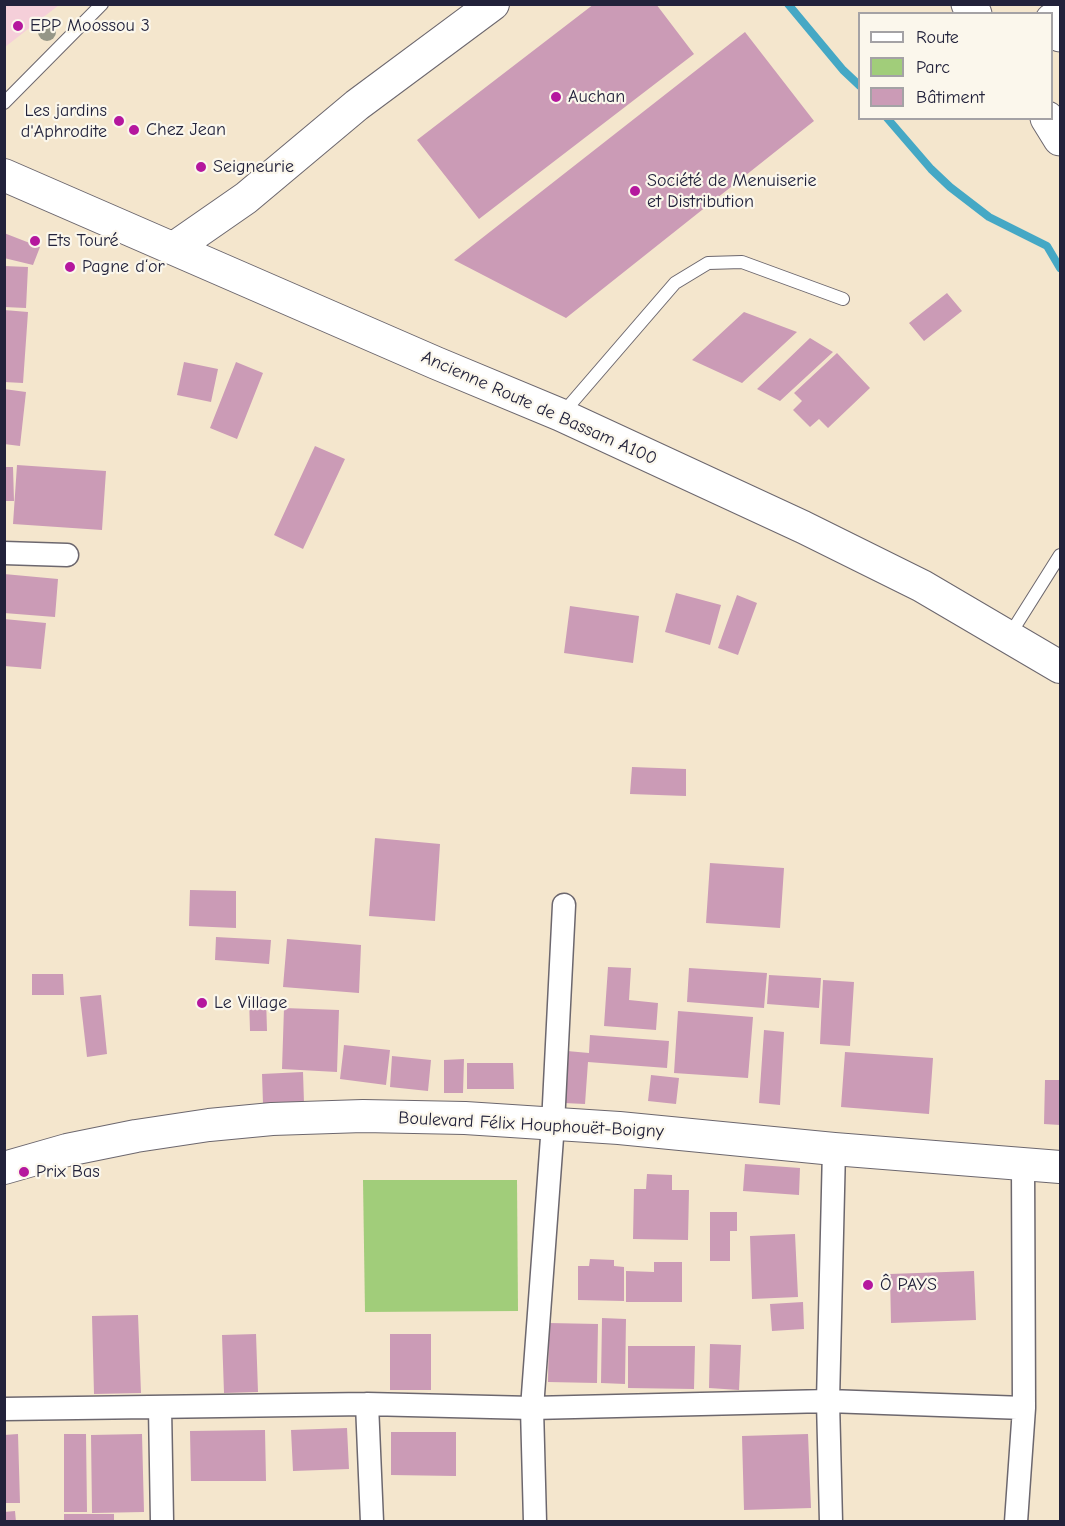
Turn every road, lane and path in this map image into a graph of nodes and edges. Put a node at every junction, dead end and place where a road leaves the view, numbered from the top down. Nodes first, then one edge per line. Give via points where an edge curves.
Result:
1 (102, 4) edge
2 (493, 4) edge
3 (4, 103) edge
4 (1048, 120) edge
5 (1060, 140) edge
6 (4, 175) edge
7 (174, 248) junction
8 (843, 299) dead end
9 (561, 415) junction
10 (4, 554) edge
11 (67, 555) dead end
12 (1060, 555) edge
13 (1010, 636) junction
14 (1060, 667) edge
15 (564, 905) dead end
16 (553, 1124) junction
17 (834, 1149) junction
18 (1023, 1164) junction
19 (1060, 1167) edge
20 (4, 1168) edge
21 (828, 1401) junction
22 (367, 1404) junction
23 (160, 1407) junction
24 (532, 1408) junction
25 (1024, 1408) junction
26 (4, 1409) edge
27 (162, 1521) edge
28 (372, 1521) edge
29 (536, 1521) edge
30 (831, 1521) edge
31 (1016, 1521) edge

1 - 3 lane
2 - 7 street via 357,105 246,198
4 - 5 highway
6 - 7 street, Ancienne Route de Bassam A100
7 - 9 street, Ancienne Route de Bassam A100
8 - 9 lane via 742,262 708,264 675,283
9 - 13 street, Ancienne Route de Bassam A100 via 803,527 922,586
10 - 11 street
12 - 13 lane
13 - 14 street, Ancienne Route de Bassam A100
15 - 16 street
16 - 17 street, Boulevard Félix Houphouët-Boigny
16 - 20 street, Boulevard Félix Houphouët-Boigny via 374,1116 272,1119 136,1136
16 - 24 street
17 - 18 street, Boulevard Félix Houphouët-Boigny
17 - 21 street
18 - 19 street, Boulevard Félix Houphouët-Boigny
18 - 25 street
21 - 24 street
21 - 25 street
21 - 30 street
22 - 23 street
22 - 24 street
22 - 28 street
23 - 26 street
23 - 27 street
24 - 29 street
25 - 31 street

